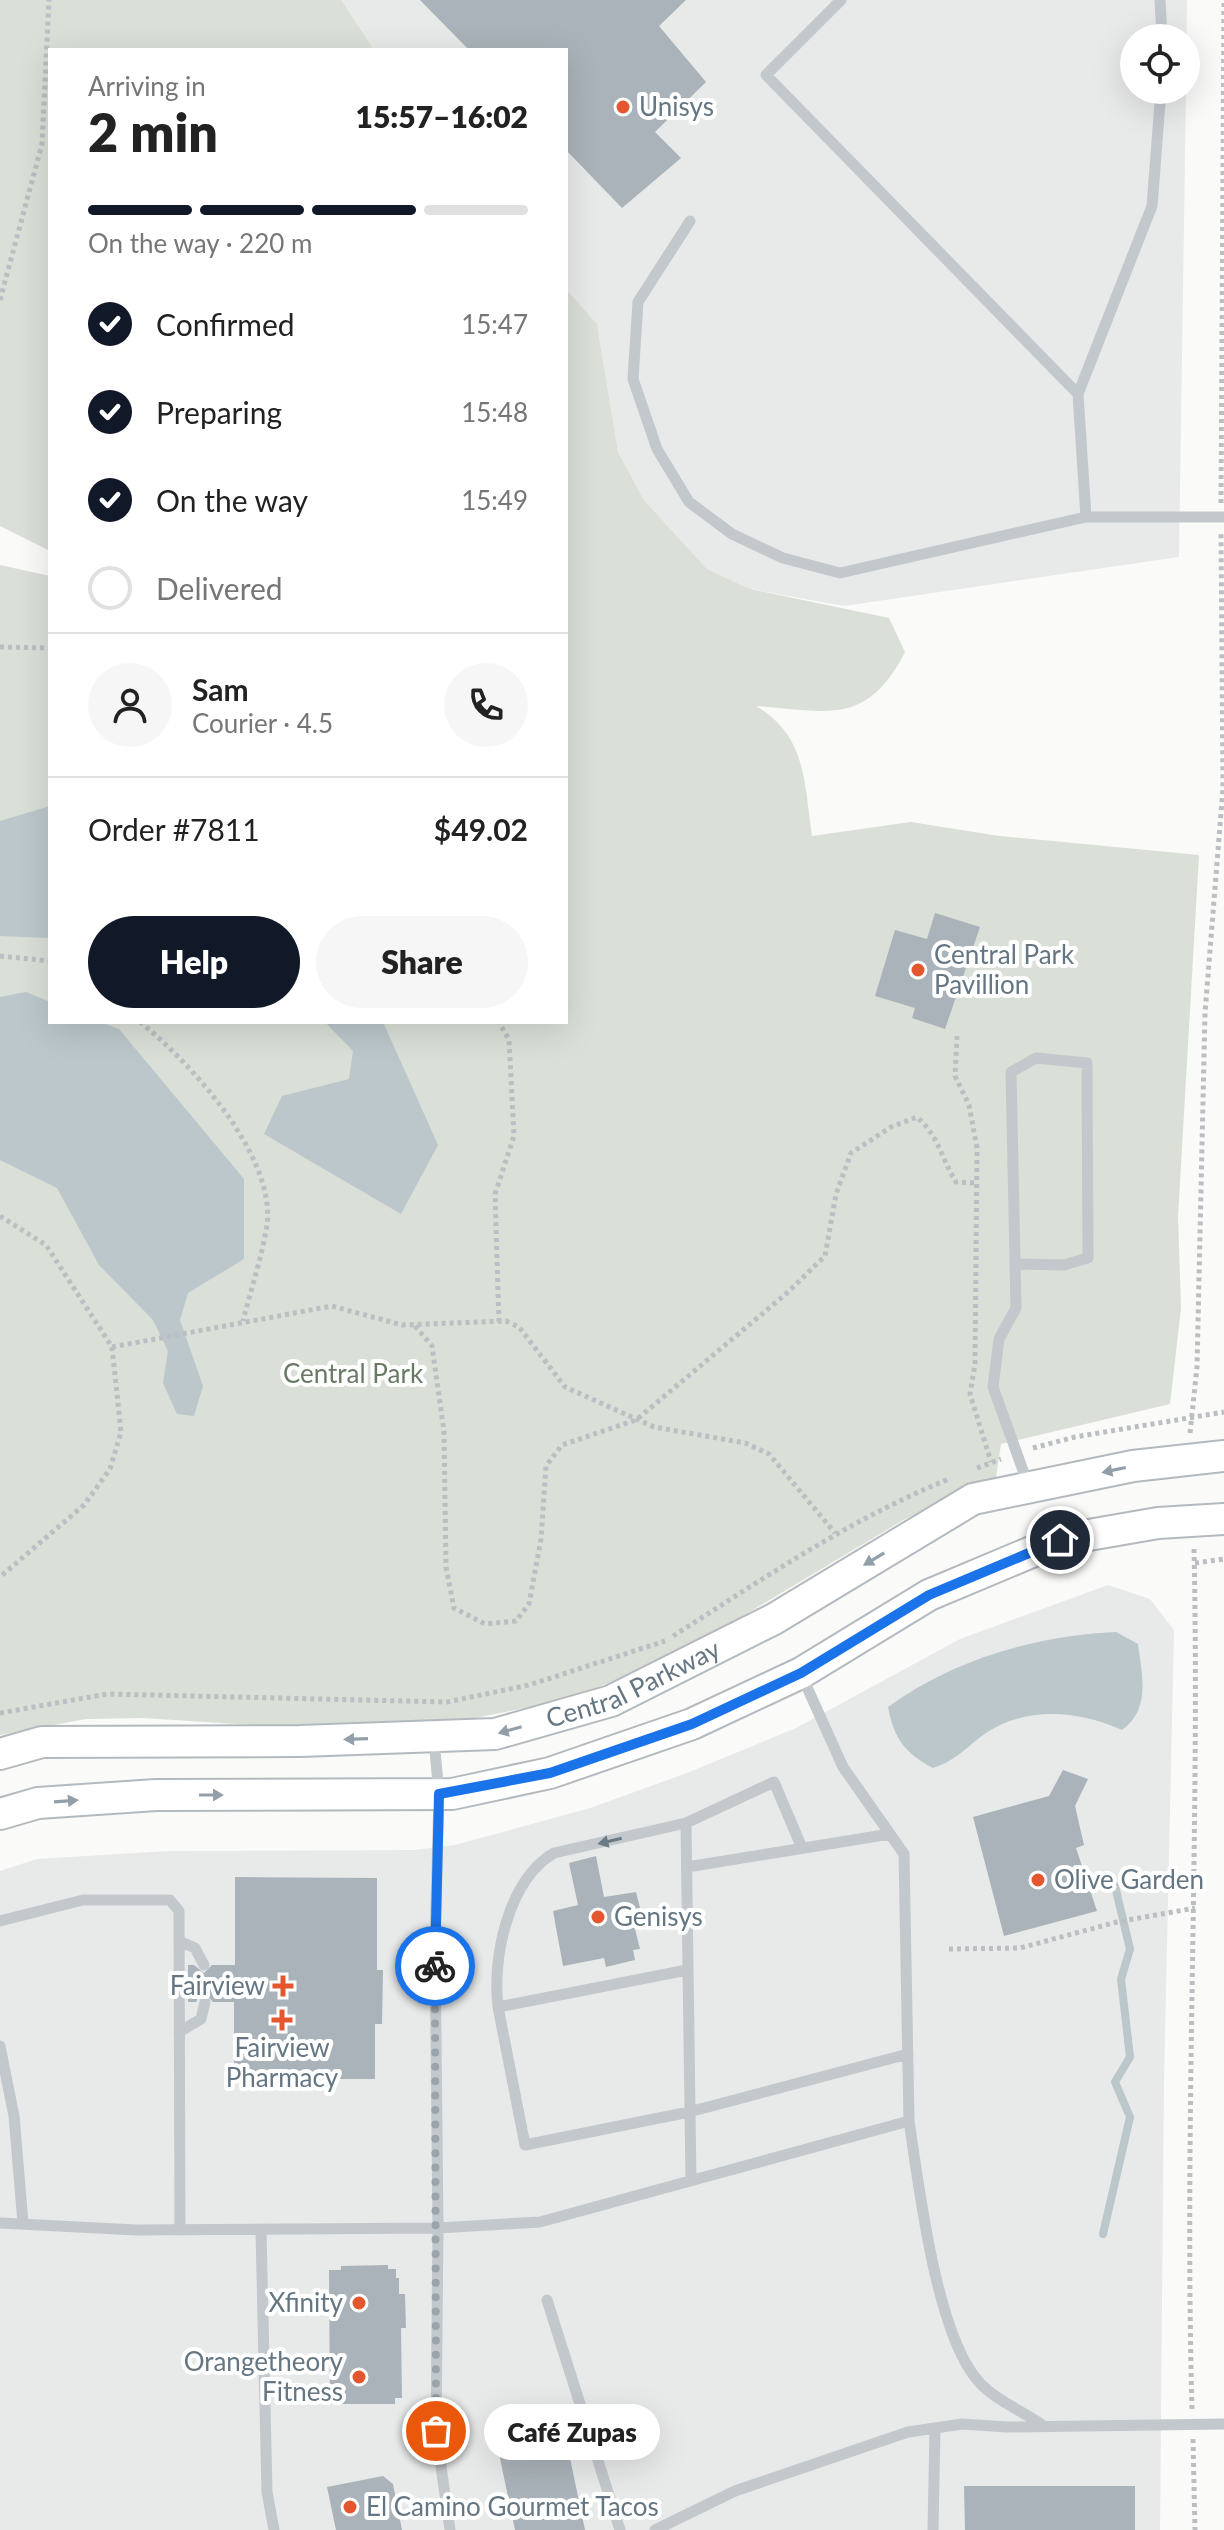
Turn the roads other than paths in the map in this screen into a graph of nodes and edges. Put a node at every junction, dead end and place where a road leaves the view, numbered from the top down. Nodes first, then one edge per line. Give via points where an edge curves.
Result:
1 (841, 0) edge
2 (1160, 0) edge
3 (1161, 24) edge
4 (1160, 104) edge
5 (690, 221) dead end
6 (1078, 394) junction
7 (1086, 517) junction
8 (1222, 517) edge
9 (1015, 1264) junction
10 (1224, 1456) edge
11 (1030, 1487) junction
12 (1224, 1519) edge
13 (801, 1673) junction
14 (434, 1736) junction
15 (0, 1754) edge
16 (439, 1794) junction
17 (0, 1814) edge
18 (686, 1823) junction
19 (890, 1834) junction
20 (802, 1848) junction
21 (687, 1867) junction
22 (0, 1921) edge
23 (179, 1941) junction
24 (204, 1965) dead end
25 (687, 1970) junction
26 (205, 2002) dead end
27 (498, 2007) junction
28 (179, 2032) junction
29 (0, 2046) edge
30 (908, 2054) junction
31 (689, 2112) junction
32 (909, 2121) junction
33 (691, 2181) junction
34 (0, 2223) edge
35 (23, 2223) junction
36 (438, 2228) junction
37 (180, 2230) junction
38 (261, 2231) junction
39 (547, 2300) dead end
40 (1041, 2424) junction
41 (1224, 2424) edge
42 (935, 2428) junction
43 (274, 2530) edge
44 (450, 2530) edge
45 (620, 2530) edge
46 (655, 2530) edge
47 (933, 2530) edge

1 - 6 lane via 766,75
2 - 3 lane
4 - 6 lane via 1152,206
5 - 7 lane via 638,302 633,379 657,449 689,502 732,534 783,558 840,573
6 - 7 lane
7 - 8 lane
9 - 9 lane via 1064,1265 1088,1258 1087,1063 1036,1058 1011,1072
9 - 11 lane via 1016,1308 999,1339 993,1387
10 -> 11 street, Central Parkway
11 -> 14 street, Central Parkway via 973,1499 774,1619 611,1701 495,1734
12 - 13 street, Central Parkway via 1158,1523 1060,1540 929,1595
13 - 16 street, Central Parkway via 692,1724 550,1773
13 - 19 lane via 843,1767
14 -> 15 street, Central Parkway via 42,1742
14 - 16 lane
17 -> 16 street, Central Parkway via 38,1803 156,1795
16 - 36 lane
18 - 20 lane via 774,1782
18 - 21 lane
18 -> 27 lane via 554,1853 537,1864 522,1882 499,1955 494,1977
19 - 20 lane
19 - 30 lane via 904,1854
20 - 21 lane
21 - 25 lane
22 - 23 lane via 83,1900 170,1900 179,1911
23 - 24 lane via 195,1948
23 - 28 lane
25 - 27 lane
25 - 31 lane
26 - 28 lane via 201,2019
27 - 31 lane via 525,2145
28 - 37 lane
29 - 35 lane via 14,2116
30 - 31 lane
30 - 32 lane
31 - 33 lane
32 - 33 lane
32 - 40 lane via 921,2210 957,2349 981,2384
33 - 36 lane via 540,2222
34 - 35 lane
35 - 37 lane
36 - 38 lane
36 - 44 lane via 436,2431
37 - 38 lane
38 - 43 lane via 267,2492
39 - 45 lane
40 - 41 lane
40 - 42 lane
42 - 46 lane via 908,2432 735,2491
42 - 47 lane

